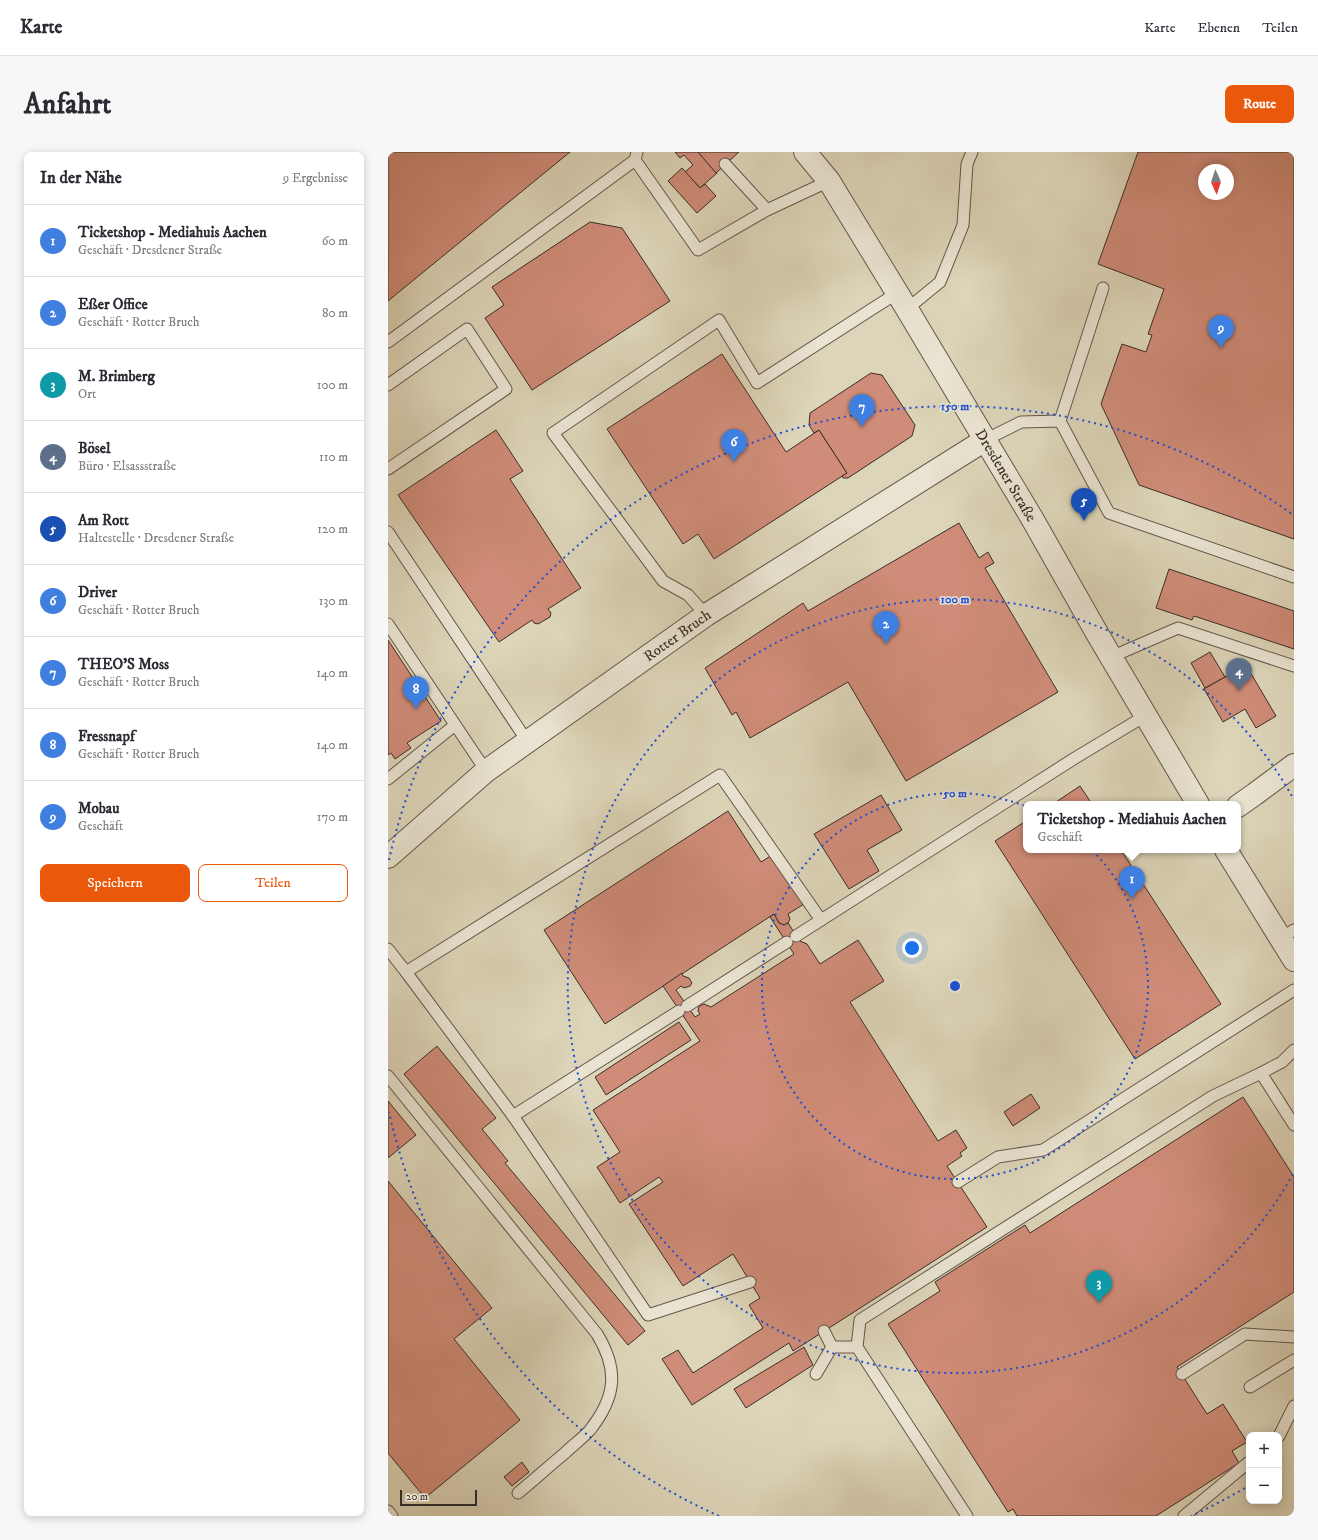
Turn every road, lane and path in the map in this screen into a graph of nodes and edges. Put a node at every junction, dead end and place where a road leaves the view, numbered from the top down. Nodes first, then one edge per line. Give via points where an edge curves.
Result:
1 (805, 152) edge
2 (972, 152) edge
3 (636, 156) edge
4 (726, 164) dead end
5 (829, 181) junction
6 (767, 210) junction
7 (1103, 288) dead end
8 (902, 301) junction
9 (388, 342) edge
10 (388, 385) edge
11 (1060, 421) junction
12 (985, 440) junction
13 (388, 469) edge
14 (388, 532) edge
15 (1294, 577) edge
16 (706, 615) junction
17 (388, 624) edge
18 (1111, 658) junction
19 (1294, 666) edge
20 (1145, 716) junction
21 (455, 725) junction
22 (527, 742) junction
23 (1294, 764) edge
24 (486, 771) junction
25 (388, 779) edge
26 (1196, 801) edge
27 (1241, 804) edge
28 (390, 849) edge
29 (1228, 853) edge
30 (821, 920) junction
31 (1287, 935) edge
32 (388, 949) edge
33 (1294, 960) edge
34 (406, 972) junction
35 (1294, 990) edge
36 (1294, 1050) edge
37 (1261, 1073) junction
38 (388, 1076) edge
39 (513, 1116) junction
40 (1294, 1124) edge
41 (958, 1182) dead end
42 (750, 1282) dead end
43 (824, 1331) dead end
44 (1294, 1337) edge
45 (832, 1347) junction
46 (857, 1347) junction
47 (1294, 1360) edge
48 (816, 1374) dead end
49 (1182, 1374) dead end
50 (1250, 1387) dead end
51 (1294, 1406) edge
52 (1281, 1432) edge
53 (1246, 1464) edge
54 (518, 1493) dead end
55 (388, 1510) edge
56 (392, 1516) edge
57 (967, 1516) edge
58 (1184, 1516) edge

1 - 5 street, Dresdener Straße
2 - 8 lane via 967,164 963,225 940,282
3 - 6 lane via 698,250
3 - 9 lane
4 - 6 lane
5 - 6 lane
5 - 8 street, Dresdener Straße
7 - 11 lane
8 - 12 street, Dresdener Straße
8 - 16 lane via 757,383 719,320 553,433 664,581 688,595
10 - 13 lane via 467,329 506,389
11 - 12 lane via 1021,422
11 - 15 lane via 1109,513
12 - 16 street, Rotter Bruch
12 - 18 street, Dresdener Straße
14 - 22 lane
16 - 22 street, Rotter Bruch
17 - 21 lane
18 - 19 lane via 1178,628
18 - 20 street, Dresdener Straße
20 - 26 street, Dresdener Straße
20 - 30 lane
21 - 24 lane
21 - 25 lane
22 - 24 street, Rotter Bruch
23 - 27 street
24 - 28 street, Rotter Bruch
29 - 31 street
30 - 34 lane via 720,775
30 - 39 lane
31 - 33 street
32 - 34 lane
34 - 39 lane
35 - 41 lane via 1043,1150 998,1157
36 - 37 lane via 1282,1062
37 - 40 lane
37 - 46 lane via 1213,1096 860,1320
38 - 54 lane via 597,1334 610,1360 611,1388 607,1402 589,1431
39 - 42 lane via 648,1315
43 - 45 lane
44 - 49 lane via 1245,1334
45 - 46 lane
45 - 48 lane
46 - 57 lane
47 - 50 lane
51 - 52 lane
53 - 58 lane
55 - 56 lane

